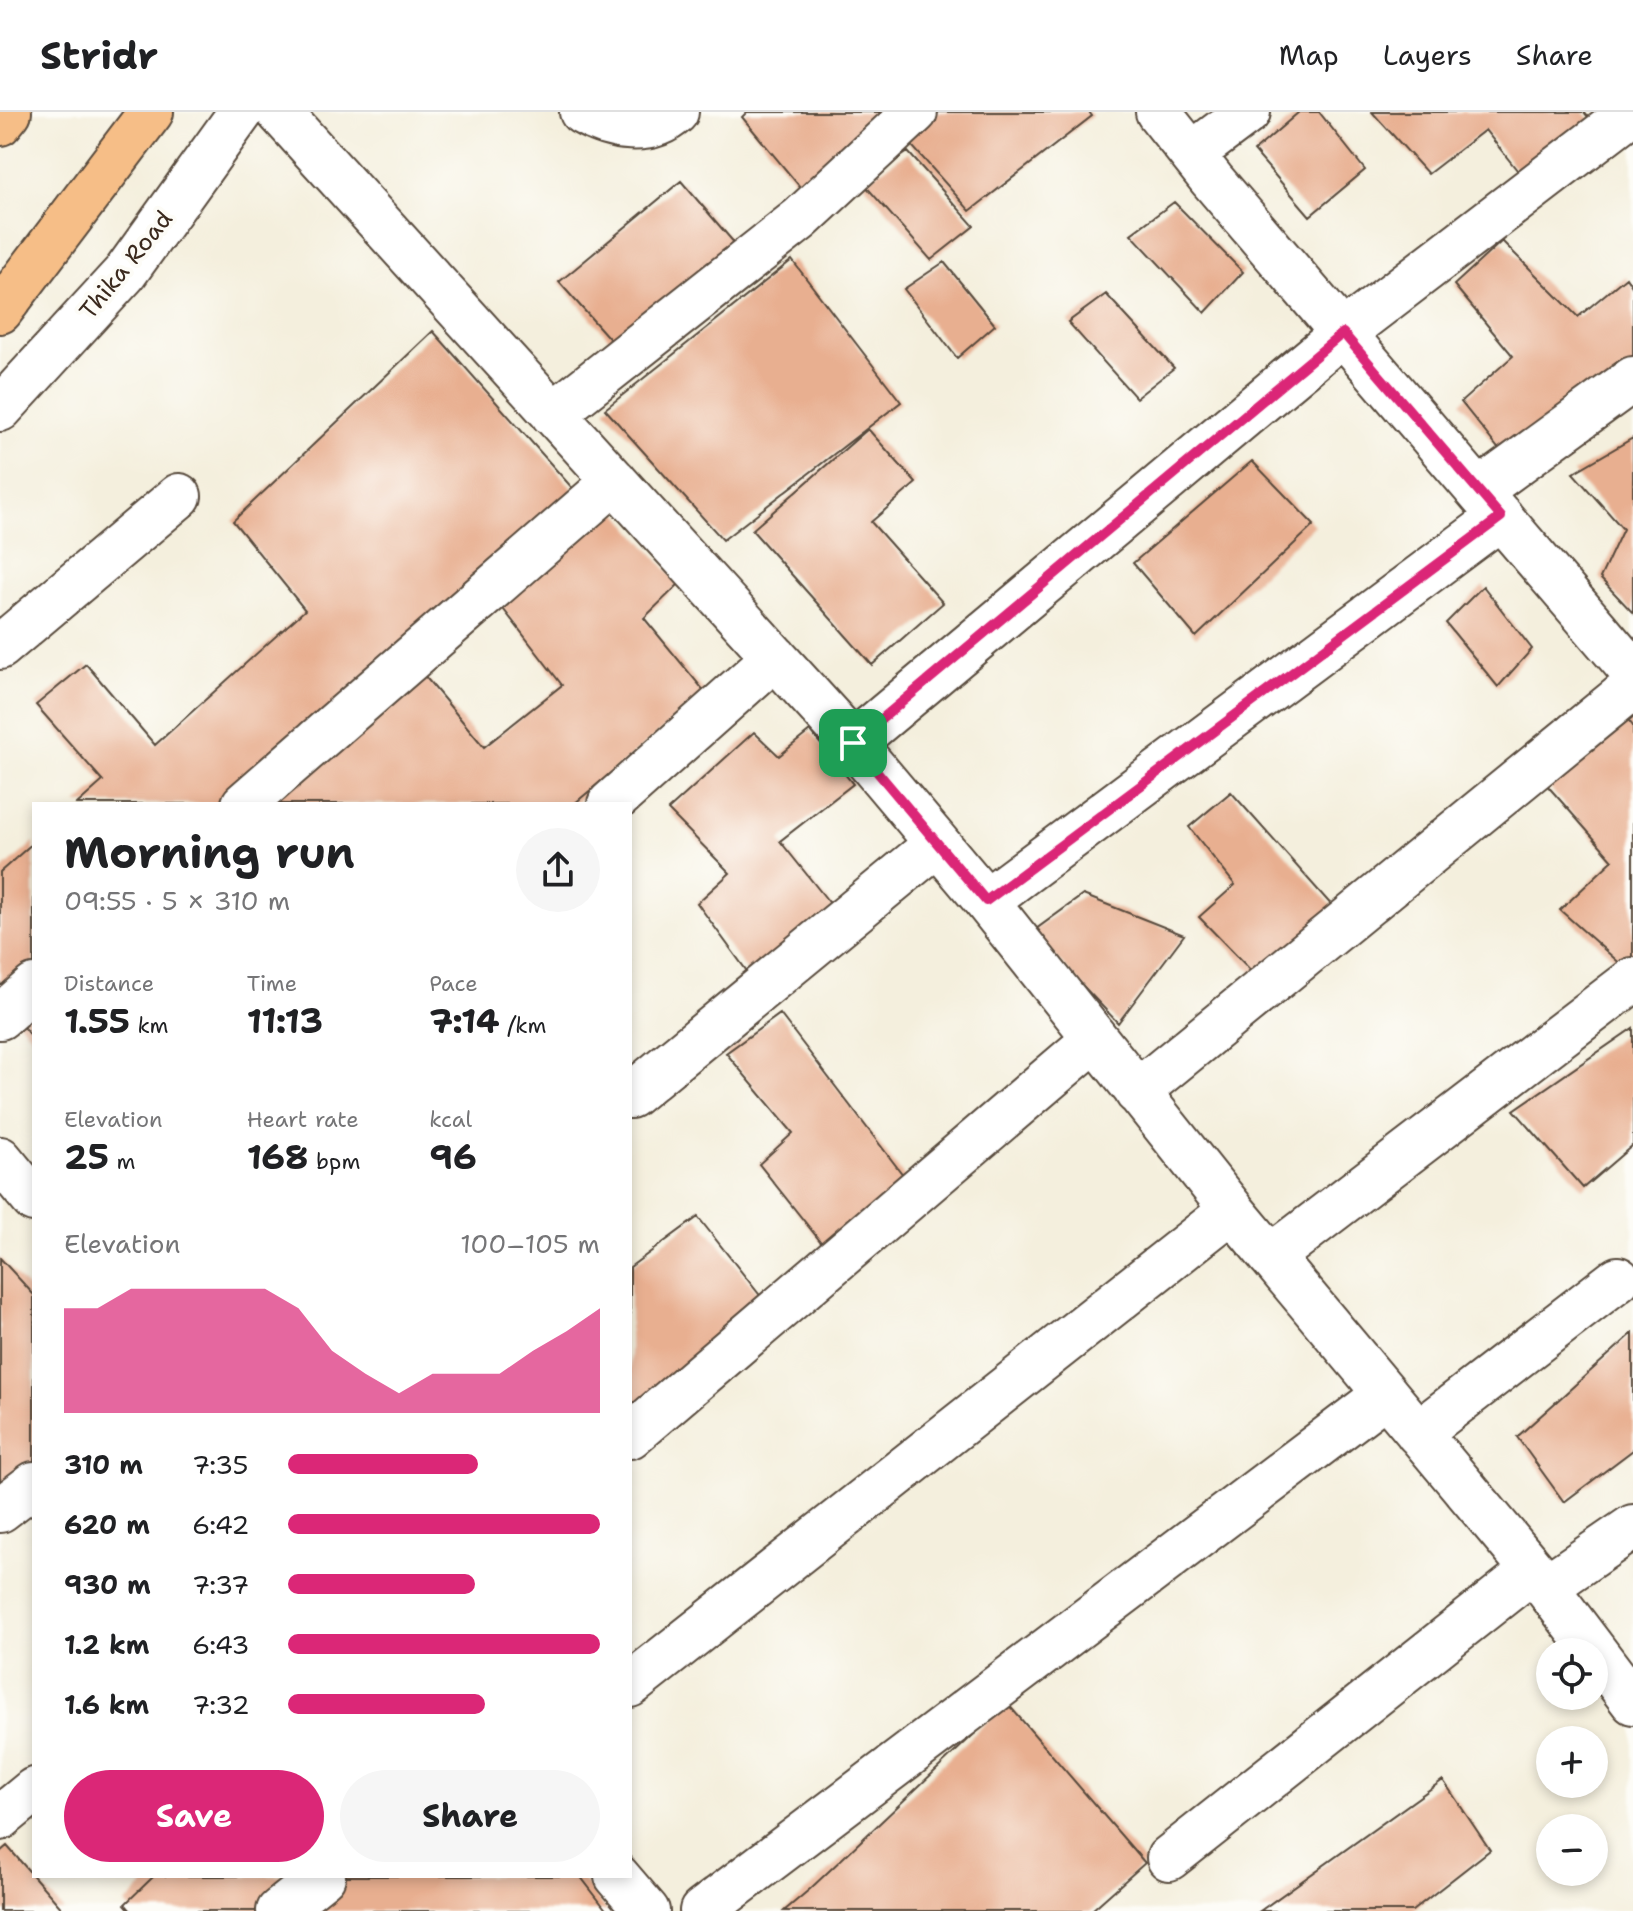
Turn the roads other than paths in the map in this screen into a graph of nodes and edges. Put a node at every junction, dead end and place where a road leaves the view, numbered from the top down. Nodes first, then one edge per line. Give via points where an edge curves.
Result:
1 (9, 112) edge
2 (151, 112) edge
3 (241, 112) edge
4 (279, 112) edge
5 (582, 112) edge
6 (676, 112) edge
7 (915, 112) edge
8 (1158, 112) edge
9 (1248, 112) edge
10 (1632, 112) edge
11 (0, 123) edge
12 (1192, 154) junction
13 (0, 311) edge
14 (1343, 333) junction
15 (1633, 379) edge
16 (0, 409) edge
17 (553, 414) junction
18 (615, 481) junction
19 (179, 496) dead end
20 (1490, 504) junction
21 (0, 647) edge
22 (775, 657) junction
23 (1633, 672) edge
24 (1633, 687) edge
25 (853, 743) junction
26 (246, 802) edge
27 (612, 802) edge
28 (937, 844) junction
29 (986, 901) junction
30 (1633, 980) edge
31 (32, 989) edge
32 (0, 1017) edge
33 (1095, 1039) junction
34 (1137, 1092) junction
35 (632, 1094) edge
36 (1232, 1210) junction
37 (1271, 1257) junction
38 (1618, 1279) dead end
39 (1386, 1394) junction
40 (1418, 1433) junction
41 (632, 1434) edge
42 (32, 1486) edge
43 (0, 1510) edge
44 (1633, 1527) edge
45 (1540, 1578) junction
46 (632, 1683) edge
47 (1633, 1702) edge
48 (32, 1792) edge
49 (0, 1818) edge
50 (1169, 1858) dead end
51 (320, 1878) edge
52 (619, 1878) edge
53 (279, 1911) edge
54 (647, 1911) edge
55 (702, 1911) edge

1 - 11 highway
2 - 13 highway
3 - 16 street, Thika Road via 125,273
4 - 17 street
5 - 6 street via 633,128 651,128
7 - 17 street via 800,219
8 - 12 street
9 - 12 street
10 - 14 street
12 - 14 street
14 - 20 street
14 - 25 street
15 - 20 street
17 - 18 street
18 - 22 street
18 - 26 street
19 - 21 street
20 - 23 street
20 - 29 street
22 - 25 street
22 - 27 street
24 - 34 street
25 - 28 street
28 - 29 street
28 - 35 street
29 - 33 street
30 - 37 street
31 - 32 street
33 - 34 street
33 - 41 street
34 - 36 street
36 - 37 street
36 - 46 street
37 - 39 street
38 - 40 street
39 - 40 street
39 - 55 street
40 - 45 street
42 - 43 street
44 - 45 street
45 - 47 street
45 - 50 street
48 - 49 street
51 - 53 street
52 - 54 street

